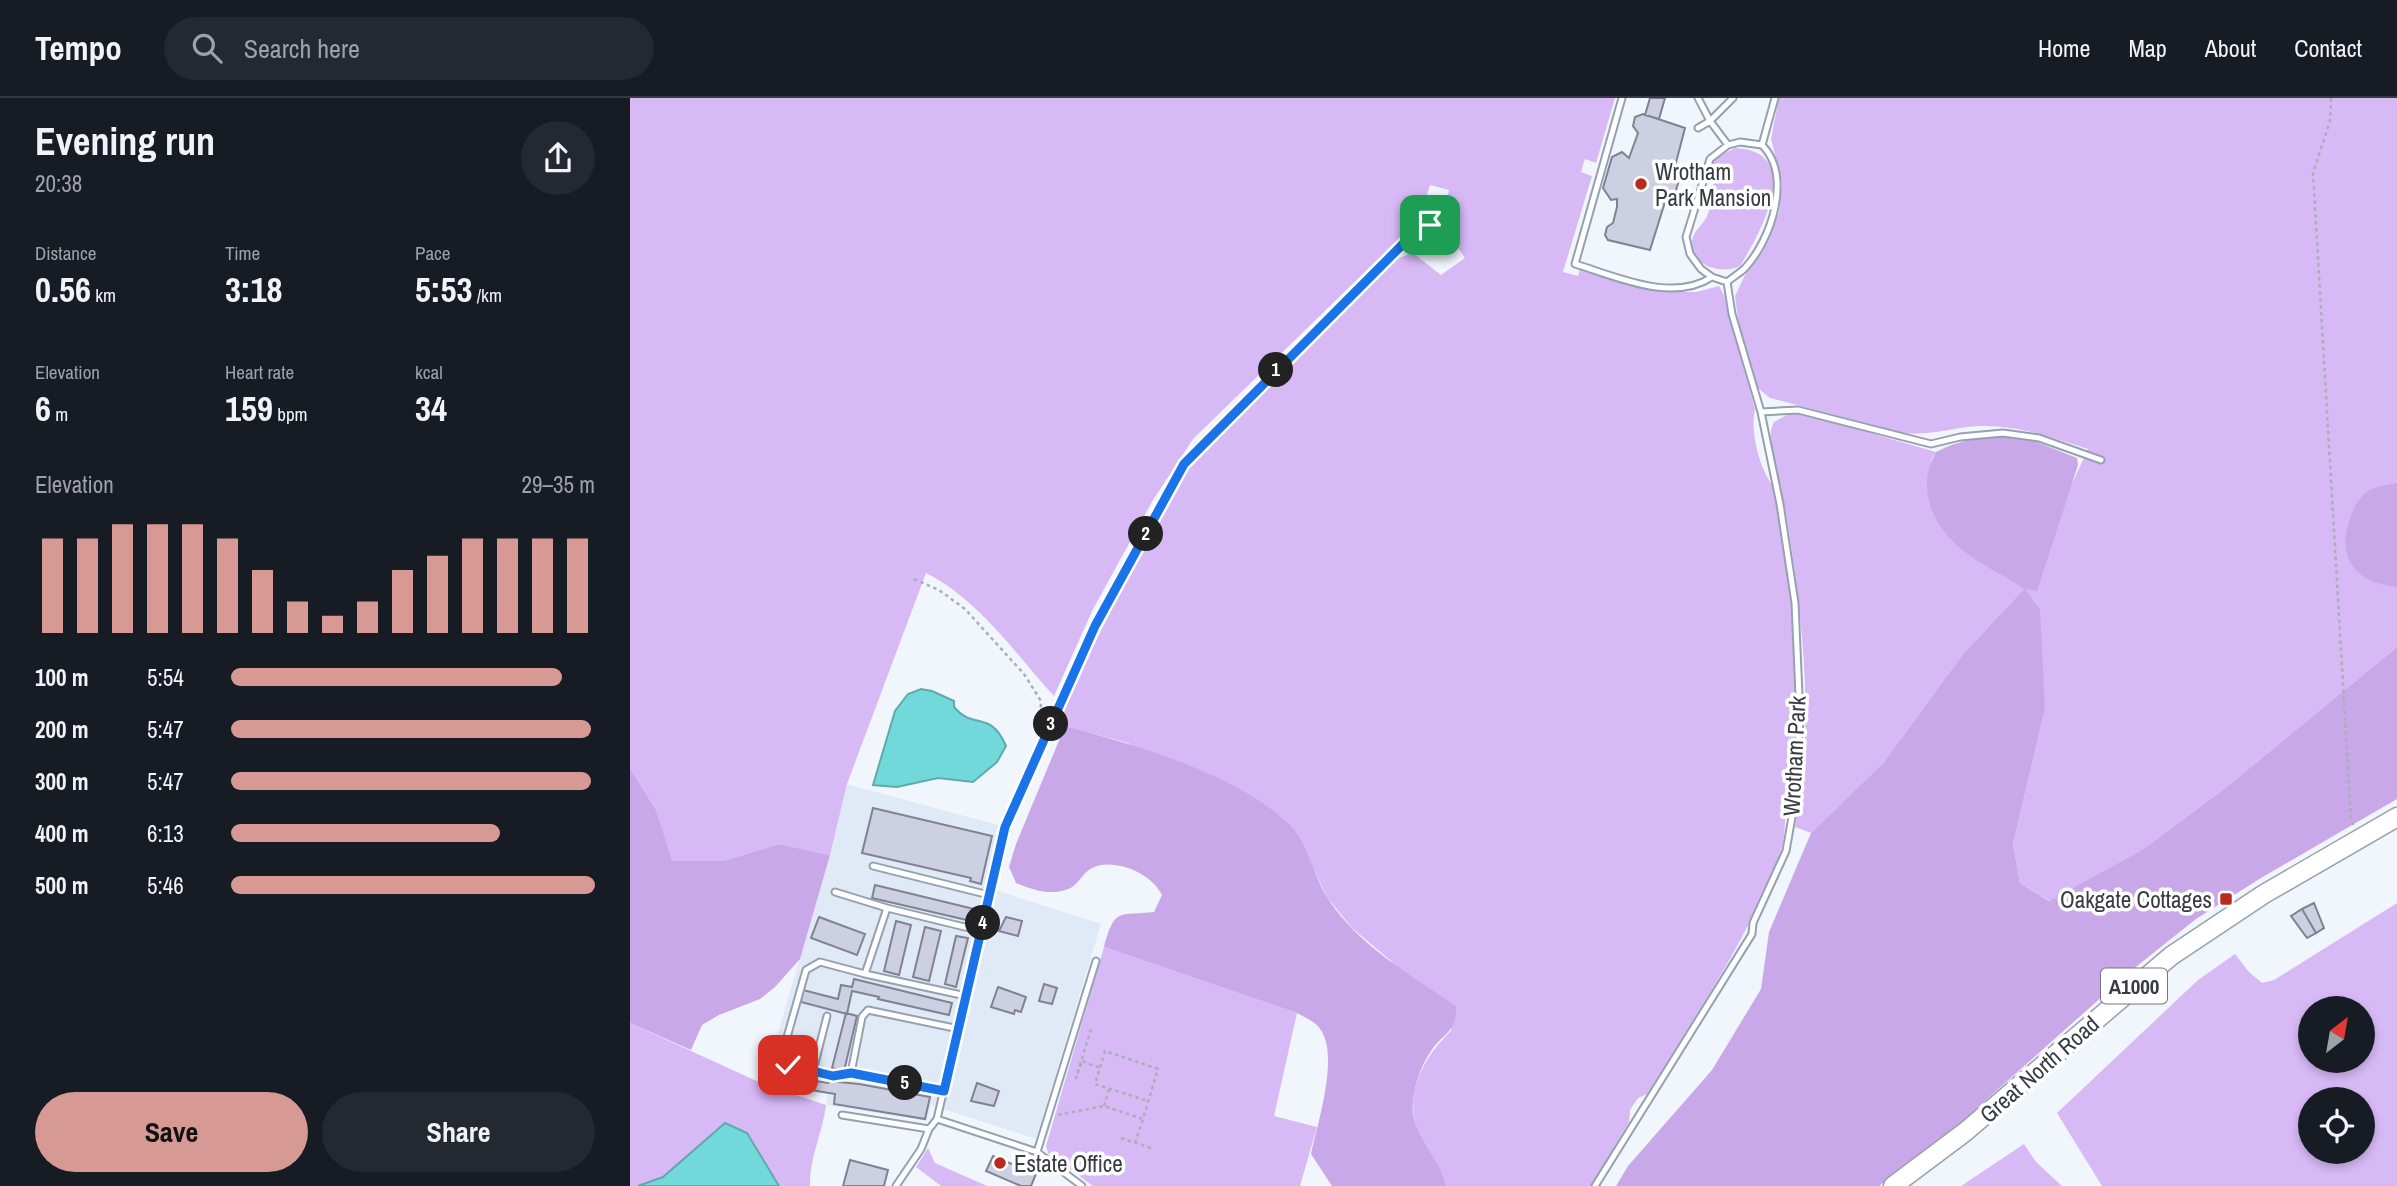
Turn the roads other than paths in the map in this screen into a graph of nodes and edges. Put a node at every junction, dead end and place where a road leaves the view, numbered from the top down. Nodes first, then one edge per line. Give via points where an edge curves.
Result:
1 (1622, 98) edge
2 (1698, 98) edge
3 (1733, 98) edge
4 (1775, 98) edge
5 (1710, 121) junction
6 (1698, 128) dead end
7 (1728, 145) junction
8 (1762, 145) junction
9 (1430, 225) dead end
10 (1712, 277) junction
11 (1727, 282) junction
12 (1760, 412) junction
13 (2101, 460) dead end
14 (2397, 817) edge
15 (873, 866) dead end
16 (835, 892) dead end
17 (989, 895) junction
18 (887, 908) junction
19 (981, 931) junction
20 (1096, 961) dead end
21 (865, 974) junction
22 (966, 996) junction
23 (827, 1016) dead end
24 (959, 1029) junction
25 (813, 1071) junction
26 (851, 1073) junction
27 (944, 1091) junction
28 (842, 1115) dead end
29 (937, 1119) junction
30 (929, 1129) junction
31 (1037, 1152) junction
32 (896, 1186) edge
33 (1082, 1186) edge
34 (1595, 1186) edge
35 (1893, 1186) edge

1 - 10 lane via 1575,264 1672,290 1698,286
2 - 5 lane
3 - 5 lane
4 - 8 lane
5 - 6 lane
5 - 7 lane
7 - 8 lane
7 - 10 lane via 1710,159 1686,237 1690,254
8 - 11 lane via 1774,163 1772,215 1745,269
9 - 17 lane via 1405,242 1184,464 1095,626 1005,827
10 - 11 lane
11 - 12 lane, Wrotham Park
12 - 13 lane via 1798,410 1931,444 2003,433 2039,438
12 - 34 lane, Wrotham Park via 1795,603 1800,718 1795,800 1786,851 1752,934
14 - 35 main road, Great North Road / A1000 via 2264,894 2171,956 1974,1125
15 - 17 lane
16 - 18 lane
17 - 19 lane
18 - 19 lane
18 - 21 lane
19 - 22 lane
20 - 31 lane
21 - 22 lane
21 - 25 lane via 820,962 806,970 782,1055 788,1065
22 - 24 lane
23 - 25 lane
24 - 26 lane via 868,1010 862,1017
24 - 27 lane
25 - 26 lane via 833,1076
26 - 27 lane
27 - 29 lane
28 - 30 lane
29 - 30 lane
29 - 31 lane
30 - 32 lane
31 - 33 lane

